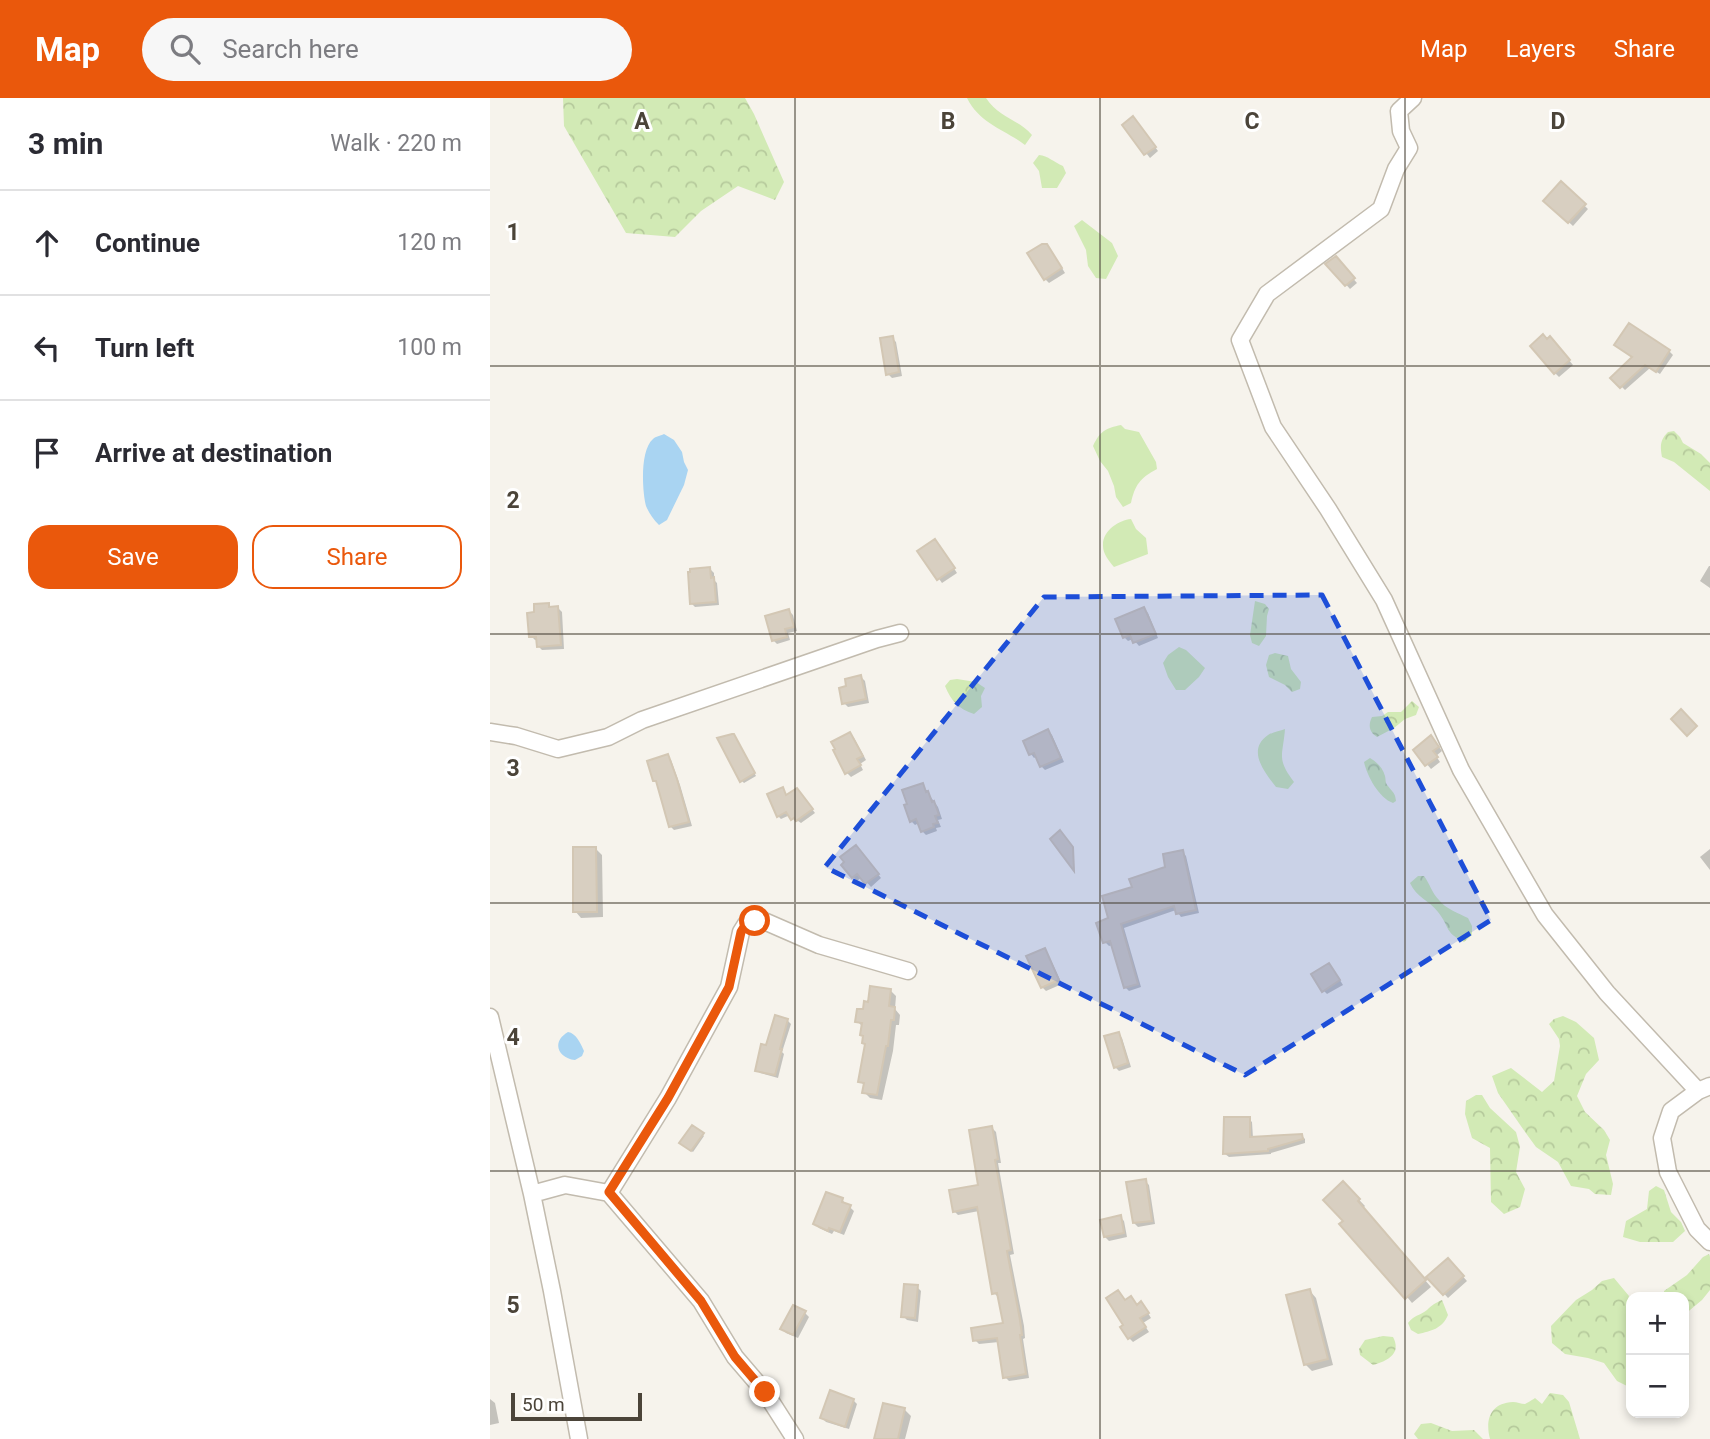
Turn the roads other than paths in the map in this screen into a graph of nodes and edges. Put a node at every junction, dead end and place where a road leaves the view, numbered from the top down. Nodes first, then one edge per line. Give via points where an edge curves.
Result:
1 (1413, 98) edge
2 (900, 633) dead end
3 (490, 732) edge
4 (908, 971) dead end
5 (490, 1017) edge
6 (1704, 1089) edge
7 (609, 1192) junction
8 (532, 1194) junction
9 (1710, 1242) edge
10 (579, 1439) edge
11 (795, 1439) edge

1 - 6 street via 1399,111 1409,148 1381,209 1267,294 1240,340 1273,427 1384,600 1461,770 1545,915 1607,993
2 - 3 street via 642,720 608,737 558,749
4 - 7 street via 819,945 764,922 746,924 729,987
5 - 8 street
6 - 9 street via 1671,1111 1662,1138 1668,1172 1697,1229
7 - 8 street via 565,1185
7 - 11 street via 701,1301
8 - 10 street

